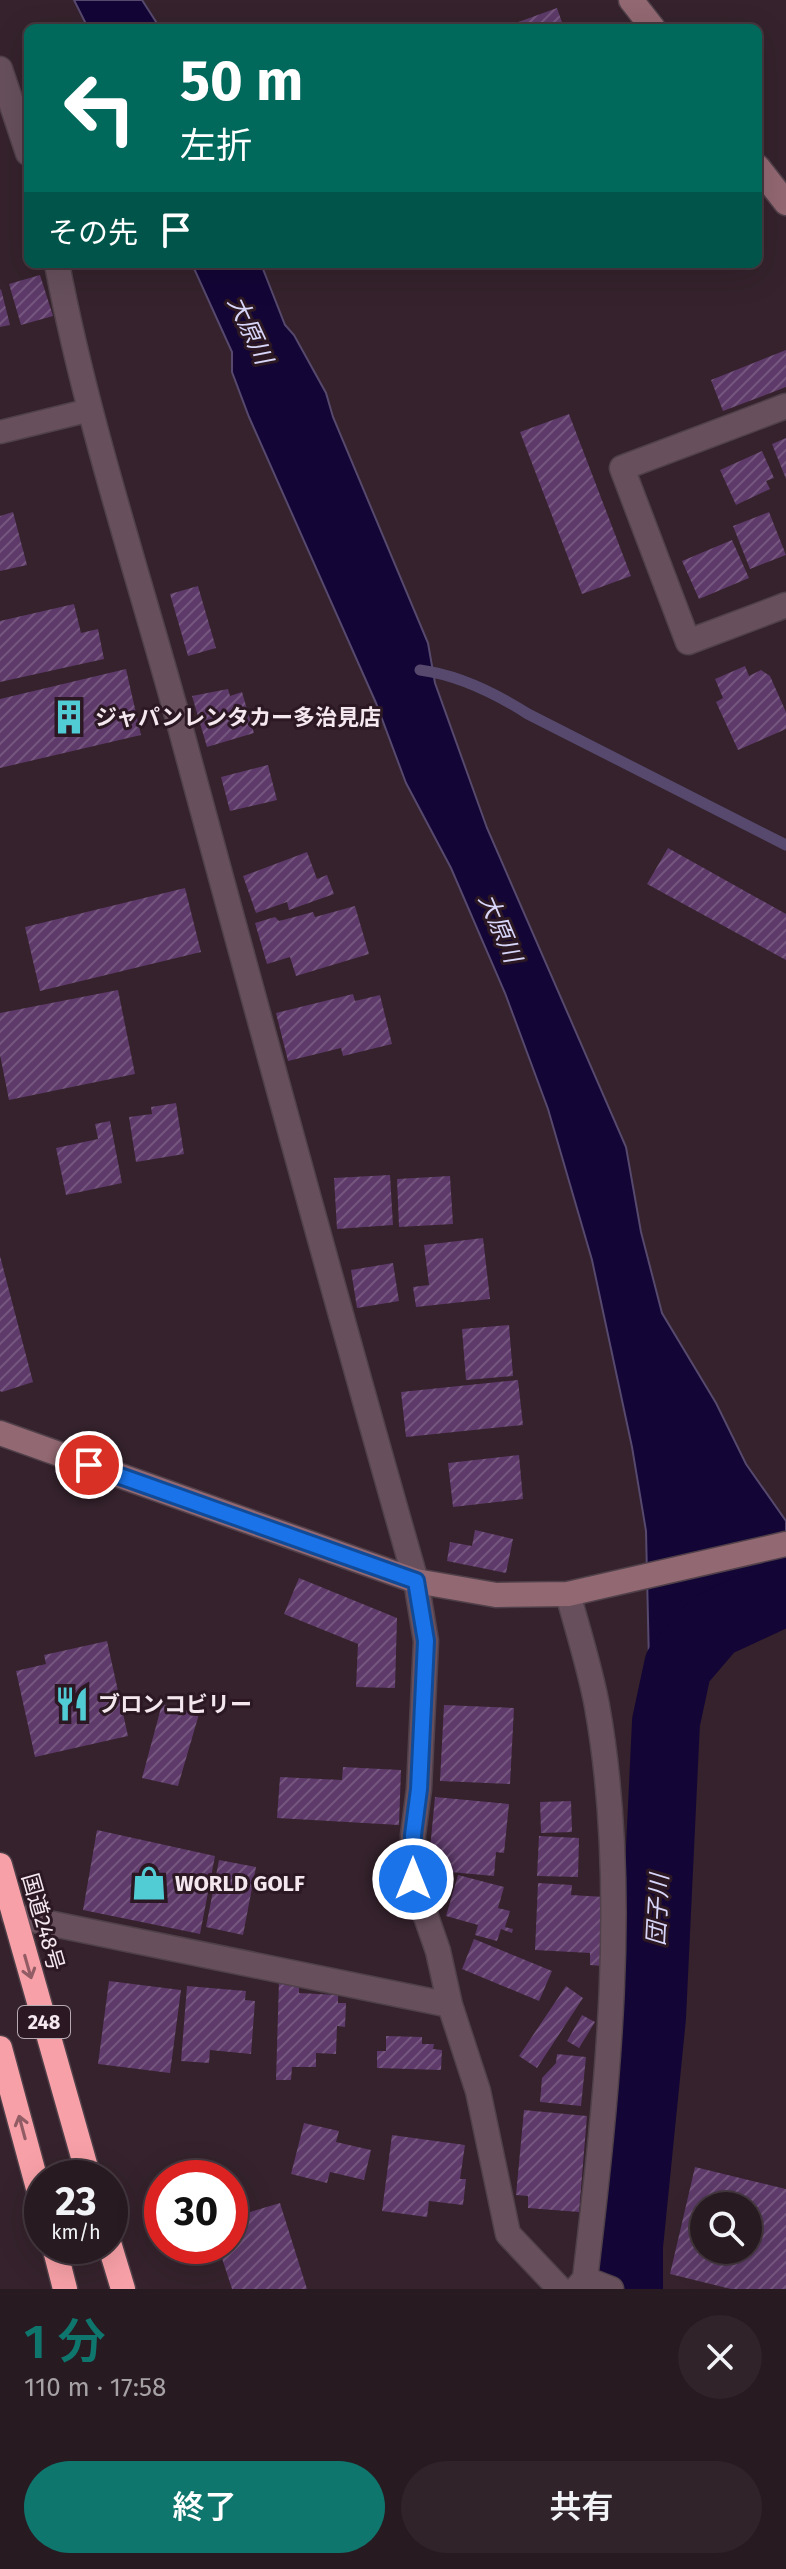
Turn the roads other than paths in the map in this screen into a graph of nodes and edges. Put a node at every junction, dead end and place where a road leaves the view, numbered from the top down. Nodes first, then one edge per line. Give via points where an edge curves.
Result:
1 (631, 0) edge
2 (650, 24) edge
3 (0, 69) edge
4 (24, 141) edge
5 (762, 172) edge
6 (786, 203) edge
7 (58, 268) edge
8 (786, 406) edge
9 (90, 410) junction
10 (0, 432) edge
11 (786, 605) edge
12 (0, 1433) edge
13 (786, 1544) edge
14 (416, 1581) junction
15 (580, 1592) junction
16 (0, 1865) edge
17 (14, 1916) junction
18 (450, 2005) junction
19 (0, 2048) edge
20 (30, 2160) edge
21 (84, 2160) edge
22 (59, 2264) edge
23 (115, 2264) edge
24 (588, 2285) edge
25 (65, 2289) edge
26 (123, 2289) edge
27 (560, 2289) edge
28 (611, 2289) edge

1 - 2 street
3 - 4 street
5 - 6 street
7 - 9 street
8 - 11 street via 622,468 688,642
9 - 10 lane
9 - 14 street
12 - 14 street
13 - 15 street
14 - 15 street via 496,1595
14 - 18 street via 426,1641 413,1879
15 - 24 street via 612,1834 611,1978
16 - 17 highway, 国道248号 / 248
17 - 18 street
17 -> 21 highway, 国道248号 / 248
18 - 27 street via 478,2091 508,2234
20 -> 19 highway, 248
22 - 25 highway
23 - 26 highway
24 - 28 street

